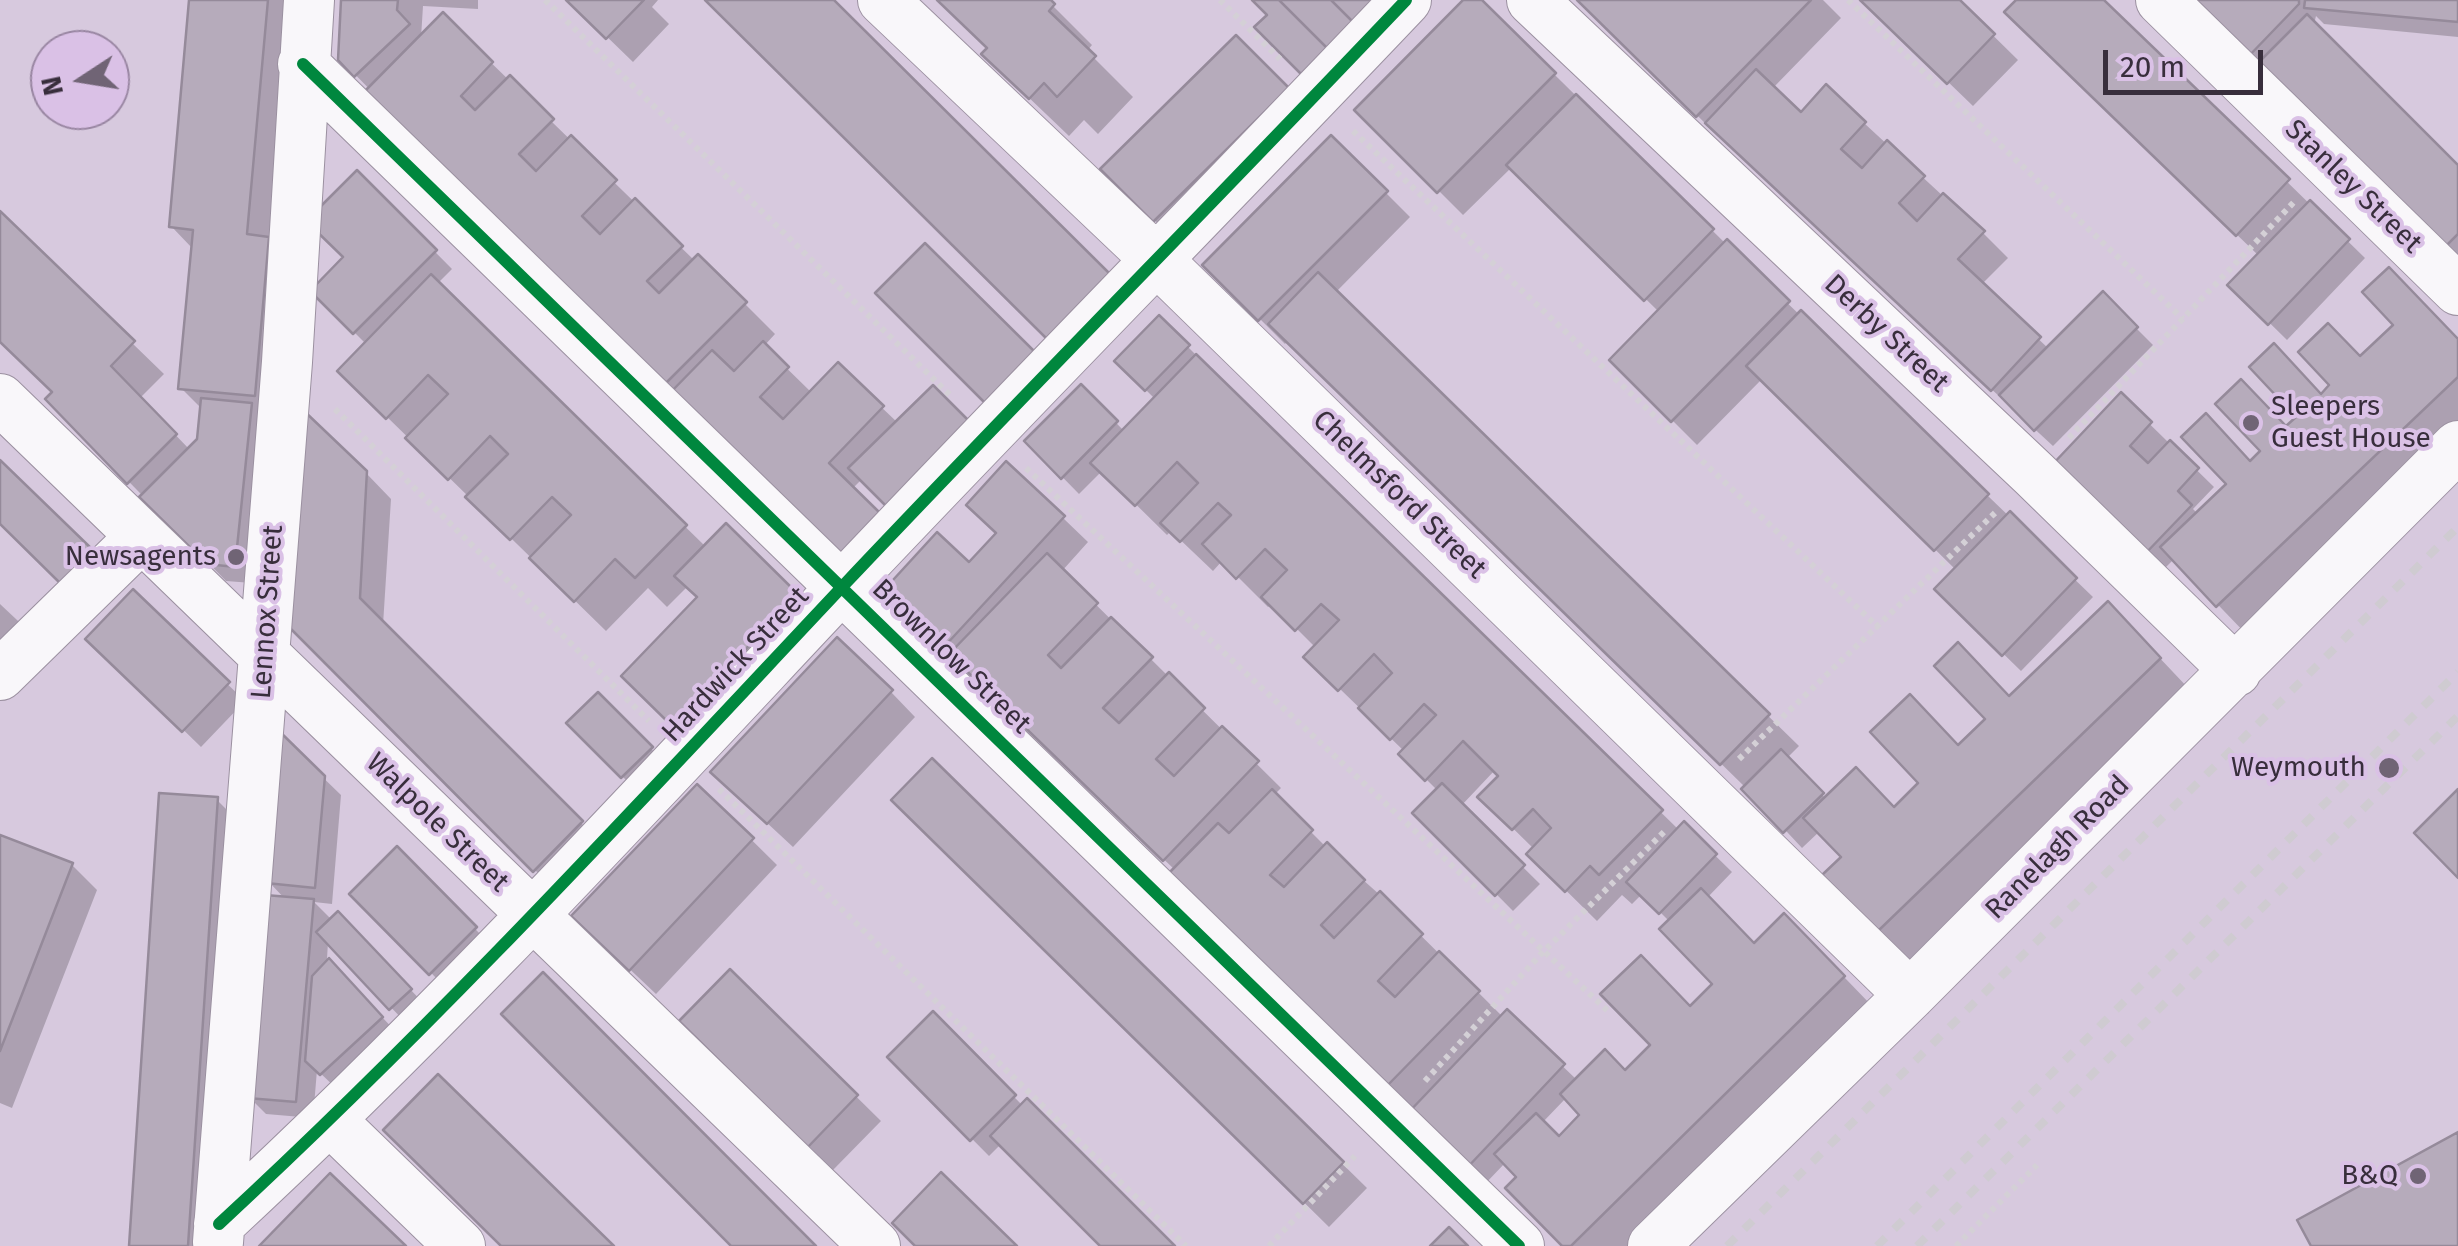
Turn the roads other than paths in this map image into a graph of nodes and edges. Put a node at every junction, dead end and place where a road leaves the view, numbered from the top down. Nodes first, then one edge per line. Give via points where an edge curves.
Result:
1 (309, 0) edge
2 (883, 0) edge
3 (1406, 0) edge
4 (1532, 0) edge
5 (2161, 0) edge
6 (304, 64) junction
7 (1157, 260) junction
8 (2458, 290) edge
9 (0, 399) edge
10 (2458, 446) edge
11 (140, 538) junction
12 (842, 587) junction
13 (265, 656) junction
14 (2236, 671) junction
15 (0, 675) edge
16 (532, 916) junction
17 (1910, 995) junction
18 (331, 1120) junction
19 (218, 1235) edge
20 (460, 1246) edge
21 (874, 1246) edge
22 (1519, 1246) edge
23 (1653, 1246) edge

1 - 6 street, Lennox Street
2 - 7 street, Chelmsford Street
3 - 7 street, Hardwick Street
4 - 14 street, Derby Street
5 - 8 street, Stanley Street
6 - 12 street, Brownlow Street
6 - 13 street, Lennox Street
7 - 12 street, Hardwick Street
7 - 17 street, Chelmsford Street
9 - 11 street, Walpole Street
10 - 14 street, Ranelagh Road
11 - 13 street, Walpole Street
11 - 15 street
12 - 16 street, Hardwick Street
12 - 22 street, Brownlow Street
13 - 16 street, Walpole Street
13 - 19 street, Lennox Street
14 - 17 street, Ranelagh Road
16 - 18 street, Hardwick Street
16 - 21 street, Walpole Street
17 - 23 street, Ranelagh Road
18 - 19 street, Hardwick Street
18 - 20 street

